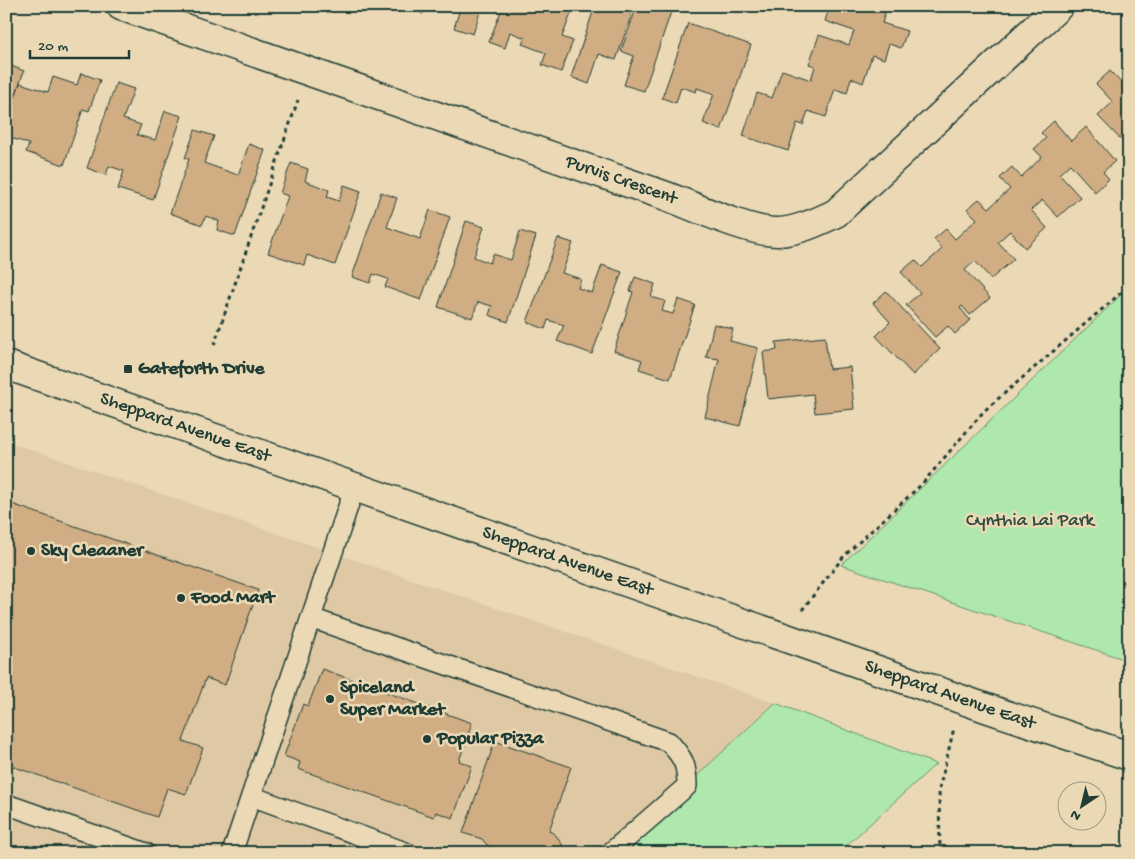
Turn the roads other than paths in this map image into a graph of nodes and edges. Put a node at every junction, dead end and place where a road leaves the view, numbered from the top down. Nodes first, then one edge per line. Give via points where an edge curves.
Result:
1 (120, 6) edge
2 (1059, 6) edge
3 (6, 365) edge
4 (355, 486) junction
5 (311, 618) junction
6 (1129, 756) edge
7 (251, 796) junction
8 (6, 804) edge
9 (146, 853) edge
10 (232, 853) edge
11 (408, 853) edge
12 (610, 853) edge

1 - 2 main road, Purvis Crescent via 656,192 750,228 778,232 816,223 836,213
3 - 4 main road, Sheppard Avenue East
4 - 5 lane
4 - 6 main road, Sheppard Avenue East
5 - 7 lane
5 - 12 lane via 669,742 682,758 687,786
7 - 10 lane
7 - 11 lane
8 - 9 lane

